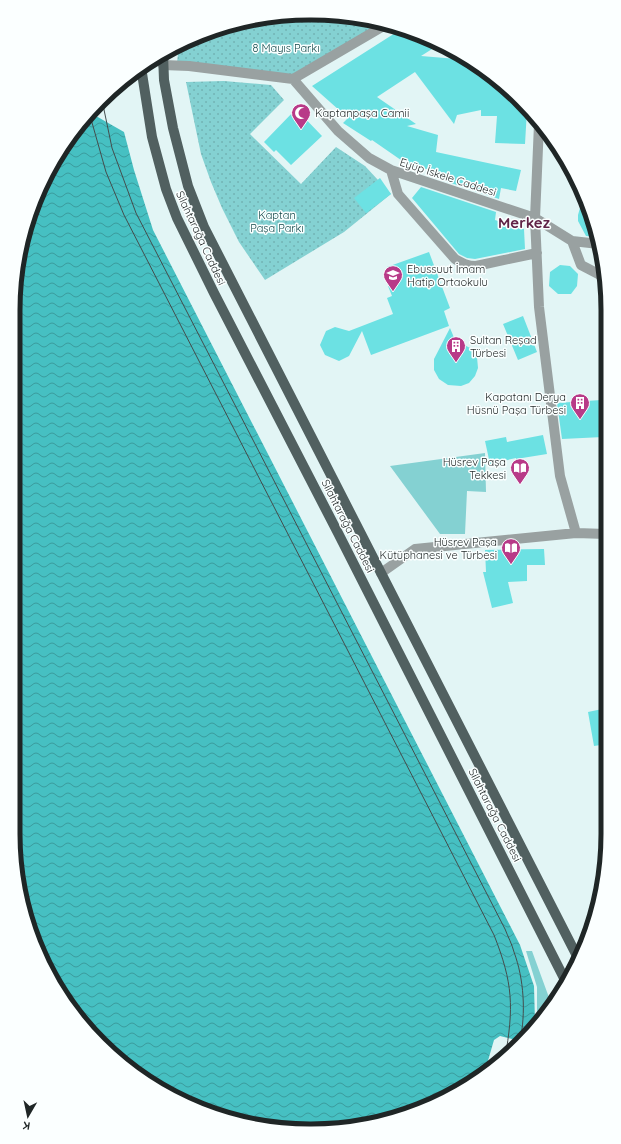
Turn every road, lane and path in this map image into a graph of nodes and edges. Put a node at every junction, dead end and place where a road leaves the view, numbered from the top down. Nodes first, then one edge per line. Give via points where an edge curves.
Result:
1 (379, 29) edge
2 (163, 61) edge
3 (163, 65) junction
4 (142, 74) edge
5 (293, 79) junction
6 (539, 131) edge
7 (391, 170) junction
8 (535, 218) junction
9 (572, 242) junction
10 (593, 244) edge
11 (537, 253) junction
12 (599, 275) edge
13 (576, 534) junction
14 (601, 534) edge
15 (381, 573) junction
16 (575, 953) edge
17 (563, 977) edge

1 - 5 street
2 - 3 main road, Silahtarağa Caddesi
3 - 5 street
3 - 15 main road, Silahtarağa Caddesi via 173,128 194,205
4 - 17 main road, Silahtarağa Caddesi via 152,137 177,218
5 - 7 street, Eyüp İskele Caddesi via 338,131 370,158
6 - 8 street
7 - 8 street, Eyüp İskele Caddesi
7 - 11 street via 398,194 455,259 468,266 476,266
8 - 9 street, Eyüp İskele Caddesi
8 - 11 street
9 - 10 street
9 - 12 street via 580,265
11 - 13 street via 539,307 560,476
13 - 14 street
13 - 15 street via 415,549
15 - 16 main road, Silahtarağa Caddesi

